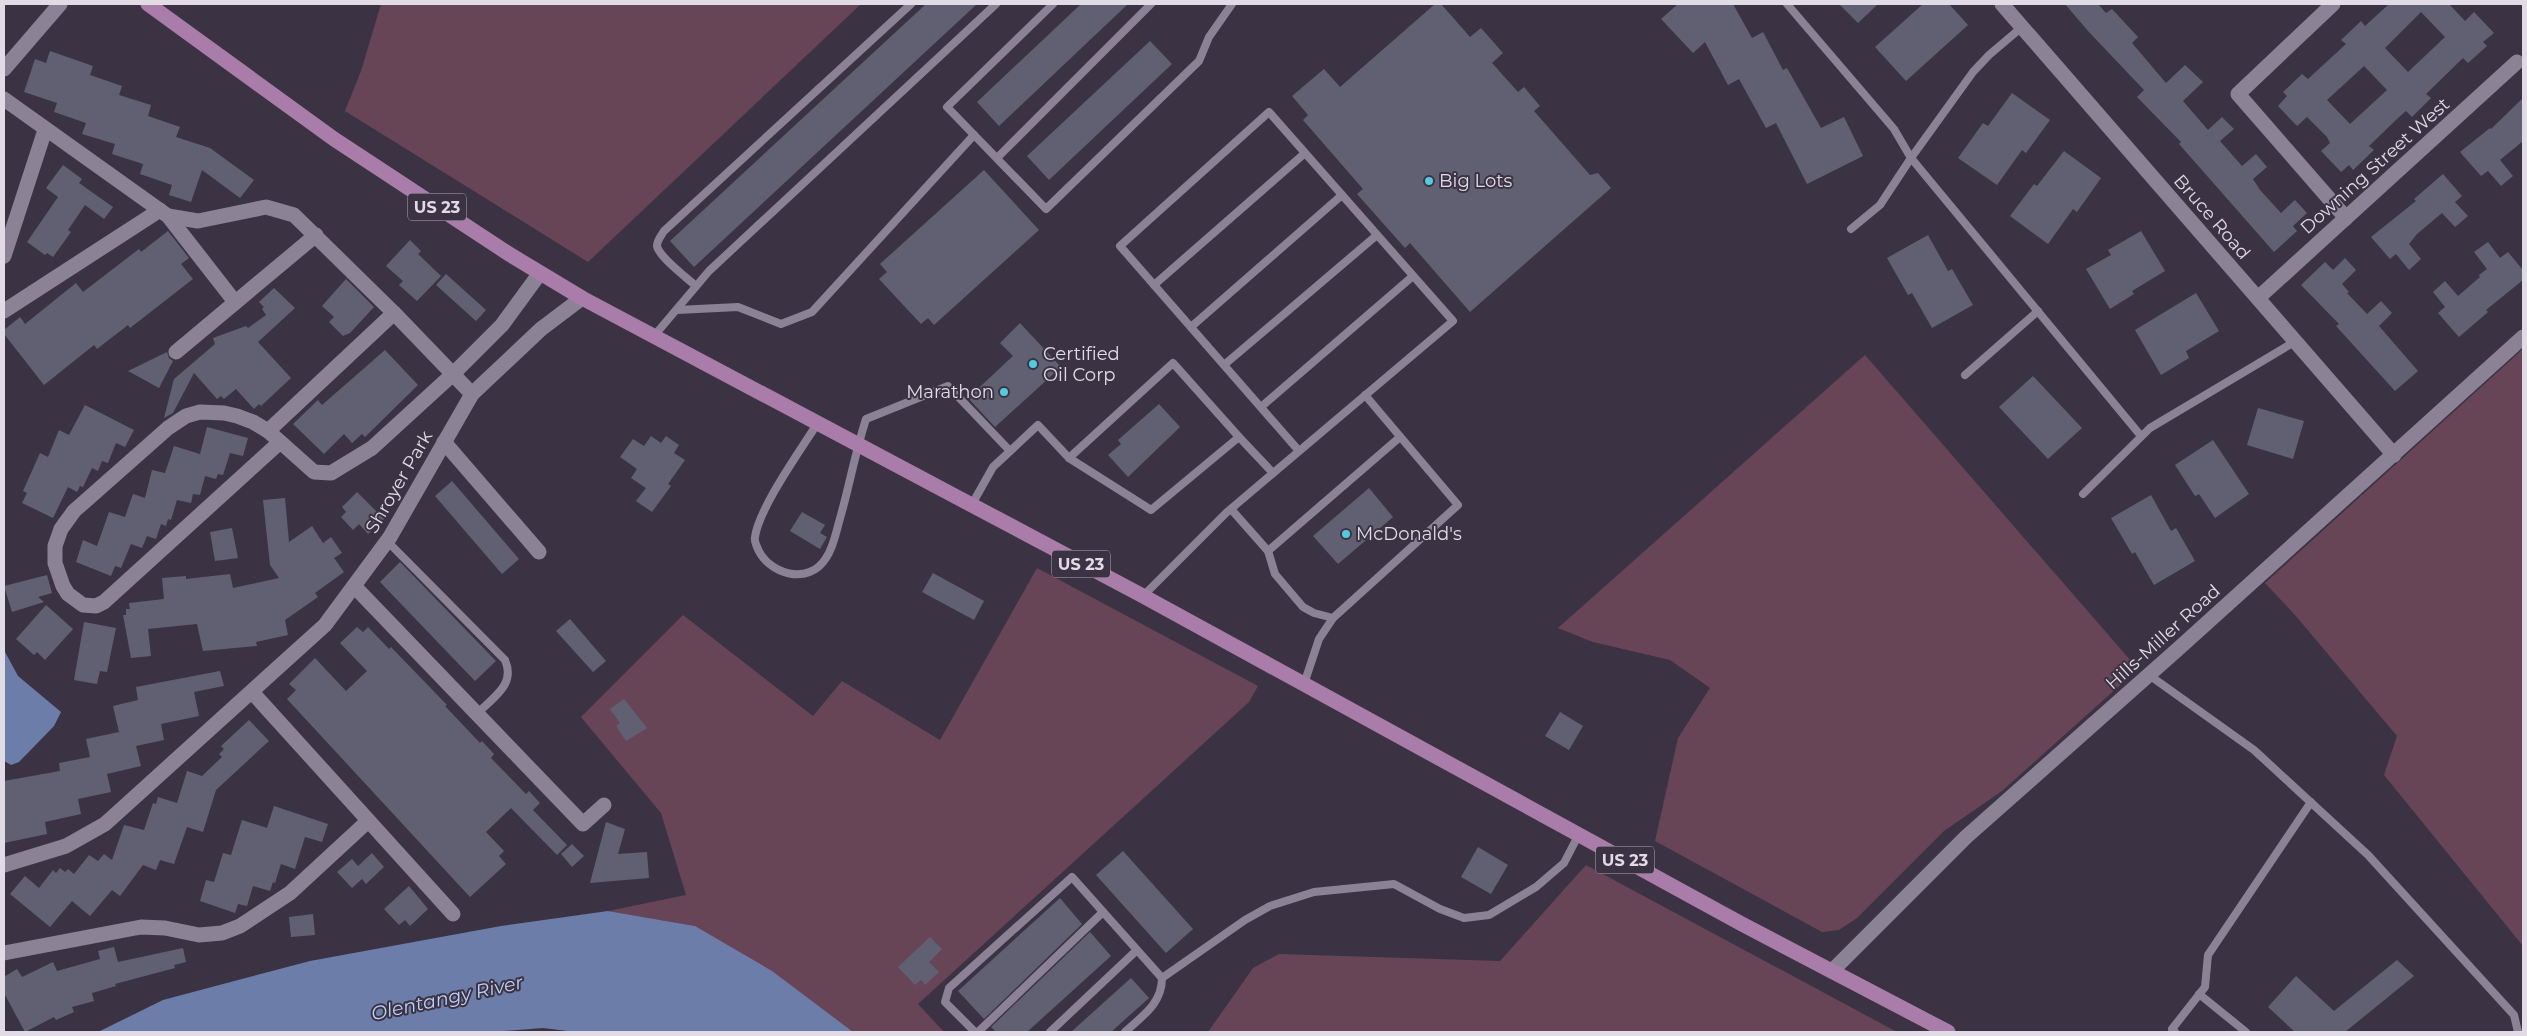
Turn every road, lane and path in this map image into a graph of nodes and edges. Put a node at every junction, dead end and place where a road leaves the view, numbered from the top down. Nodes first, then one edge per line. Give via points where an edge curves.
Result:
1 (60, 4) edge
2 (148, 4) edge
3 (910, 4) edge
4 (996, 4) edge
5 (1053, 4) edge
6 (1151, 4) edge
7 (1232, 4) edge
8 (1787, 4) edge
9 (2002, 4) edge
10 (2333, 4) edge
11 (2022, 27) junction
12 (2517, 62) dead end
13 (4, 69) edge
14 (4, 99) edge
15 (46, 130) junction
16 (974, 135) junction
17 (1305, 153) junction
18 (997, 158) junction
19 (1910, 158) junction
20 (1342, 195) junction
21 (164, 213) junction
22 (2346, 218) junction
23 (1851, 228) dead end
24 (316, 235) junction
25 (1377, 235) junction
26 (4, 256) edge
27 (540, 273) junction
28 (1413, 276) junction
29 (696, 286) junction
30 (1154, 286) junction
31 (582, 298) junction
32 (2258, 298) junction
33 (235, 302) junction
34 (677, 310) junction
35 (4, 311) edge
36 (2038, 311) junction
37 (394, 313) junction
38 (1191, 327) junction
39 (654, 336) junction
40 (2523, 337) edge
41 (2296, 341) junction
42 (176, 352) dead end
43 (1224, 365) junction
44 (453, 374) junction
45 (1965, 375) dead end
46 (472, 394) junction
47 (1365, 396) junction
48 (1261, 407) junction
49 (817, 424) junction
50 (268, 432) junction
51 (2142, 436) junction
52 (1239, 437) junction
53 (1400, 437) junction
54 (444, 442) junction
55 (279, 443) junction
56 (858, 446) junction
57 (1299, 450) junction
58 (1010, 451) junction
59 (2394, 455) junction
60 (1069, 458) junction
61 (1273, 473) junction
62 (2083, 494) dead end
63 (971, 506) junction
64 (1231, 509) junction
65 (387, 542) junction
66 (1268, 550) junction
67 (539, 552) dead end
68 (354, 586) junction
69 (1143, 596) junction
70 (1334, 618) junction
71 (2149, 675) junction
72 (1304, 684) junction
73 (252, 692) junction
74 (476, 714) junction
75 (2311, 802) junction
76 (604, 804) dead end
77 (368, 821) junction
78 (1579, 834) junction
79 (4, 865) edge
80 (1103, 912) junction
81 (453, 914) dead end
82 (1137, 950) junction
83 (4, 954) edge
84 (1832, 971) junction
85 (1162, 978) junction
86 (2199, 994) junction
87 (976, 1032) edge
88 (1050, 1032) edge
89 (1125, 1032) edge
90 (1948, 1032) edge
91 (2175, 1032) edge
92 (2246, 1032) edge
93 (2518, 1032) edge

1 - 13 street
2 - 27 highway, US 23 via 334,138
3 - 29 lane via 664,231 658,239 657,248
4 - 29 lane
5 - 16 lane via 946,107
6 - 18 lane
7 - 18 lane via 1209,37 1199,61 1046,209
8 - 19 lane via 1894,129
9 - 11 street, Bruce Road
10 - 22 street via 2238,94
11 - 19 lane via 1973,72
11 - 32 street, Bruce Road
12 - 22 street, Downing Street West
14 - 15 street
15 - 21 street
15 - 26 street
16 - 18 lane
16 - 34 lane via 812,312 781,324 738,307
17 - 20 lane
17 - 30 lane
17 - 30 lane via 1269,112 1120,246
19 - 23 lane via 1880,205
19 - 36 lane
20 - 25 lane
20 - 38 lane
21 - 24 street via 198,221 266,207 294,216
21 - 33 street
21 - 35 street
22 - 32 street, Downing Street West
24 - 33 street
24 - 37 street
25 - 28 lane
25 - 43 lane
27 - 31 highway, US 23
27 - 44 street via 502,325
28 - 47 lane via 1453,321
28 - 48 lane
29 - 34 lane
30 - 38 lane
31 - 39 highway, US 23
31 - 46 street, Shroyer Park via 540,329
32 - 41 street, Bruce Road
33 - 42 street
34 - 39 lane
36 - 45 lane
36 - 51 lane
37 - 44 street
37 - 50 street
38 - 43 lane
39 - 49 highway, US 23
40 - 59 street, Hills-Miller Road
41 - 51 lane via 2150,428
41 - 59 street, Bruce Road
43 - 48 lane
44 - 46 street
44 - 55 street via 372,448 331,473 314,472
46 - 54 street, Shroyer Park
47 - 53 lane
47 - 57 lane
48 - 57 lane
49 - 56 highway, US 23
49 - 56 lane via 759,520 754,539 761,557 774,569 791,575 812,572 826,558 848,492
50 - 55 street
50 - 55 street via 254,422 212,412 186,416 168,428 74,511 61,529 54,562 68,594 90,607 104,602
51 - 62 lane
52 - 60 lane via 1151,510
52 - 60 lane via 1173,363
52 - 61 lane
53 - 66 lane
53 - 70 lane via 1458,505
54 - 65 street, Shroyer Park
54 - 67 street
56 - 58 lane via 866,419 948,386
56 - 63 highway, US 23
57 - 61 lane
58 - 60 lane via 1038,425
58 - 63 lane via 993,467
59 - 71 street, Hills-Miller Road
61 - 64 lane
63 - 69 highway, US 23
64 - 66 lane
64 - 69 lane
65 - 68 street, Shroyer Park
65 - 74 lane via 400,551 504,660 509,670 508,680
66 - 70 lane via 1275,574 1303,607
68 - 73 street, Shroyer Park via 325,626
68 - 74 street
69 - 72 highway, US 23
70 - 72 lane via 1319,639
71 - 75 lane via 2254,750
71 - 84 street, Hills-Miller Road via 1966,837
72 - 78 highway, US 23
73 - 77 street
73 - 79 street, Shroyer Park via 105,824 66,846
74 - 76 street via 583,824
75 - 86 lane via 2208,955 2205,987
75 - 93 lane via 2368,855 2514,1015
77 - 81 street
77 - 83 street via 290,893 222,934 199,935 142,927
78 - 84 highway, US 23
78 - 85 lane via 1564,863 1536,887 1489,915 1464,918 1394,884 1314,892 1270,906 1245,920
80 - 82 lane
80 - 87 lane
80 - 87 lane via 1072,877 949,988 946,1002
82 - 85 lane
82 - 88 lane
84 - 90 highway, US 23
85 - 89 lane via 1160,996
86 - 91 lane via 2172,1029
86 - 92 lane

